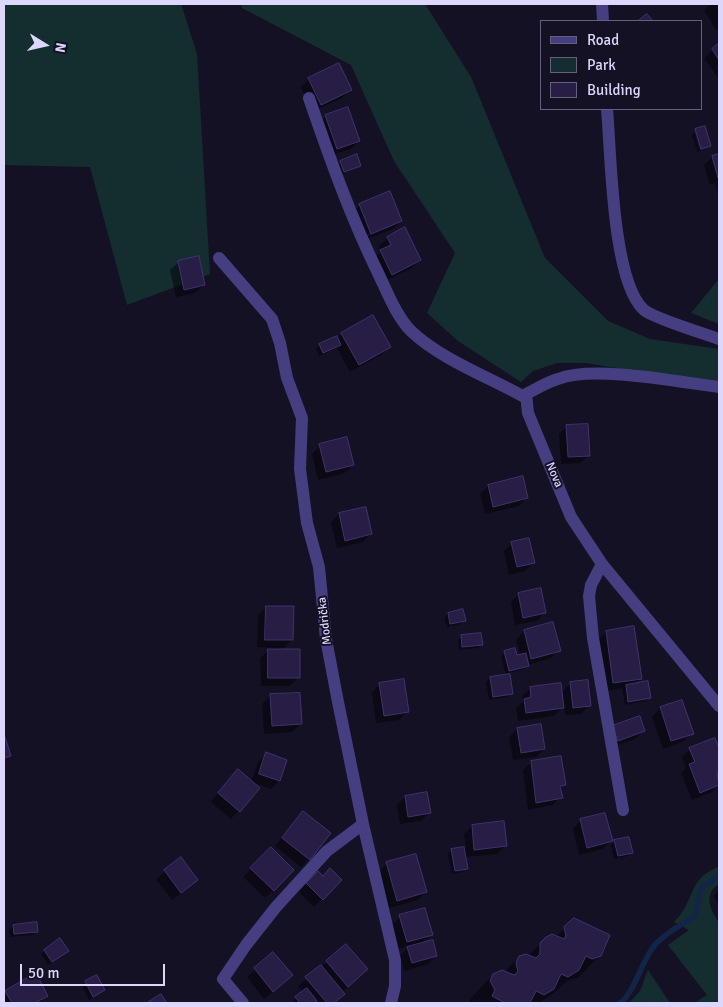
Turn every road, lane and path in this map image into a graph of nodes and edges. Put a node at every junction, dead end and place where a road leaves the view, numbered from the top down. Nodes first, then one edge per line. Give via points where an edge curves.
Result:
1 (602, 4) edge
2 (603, 20) edge
3 (309, 98) dead end
4 (607, 110) edge
5 (219, 258) dead end
6 (719, 339) edge
7 (719, 387) edge
8 (526, 398) junction
9 (602, 564) junction
10 (719, 706) edge
11 (623, 810) dead end
12 (363, 824) junction
13 (243, 1003) edge
14 (391, 1003) edge

1 - 2 street
3 - 8 street via 354,223 392,303 411,331 450,359
4 - 6 street via 617,229 633,296 645,311
5 - 12 street, Modrička via 272,319 287,378 302,418 300,470 307,523 319,567 326,639
7 - 8 street via 620,375 578,374 558,378 526,394
8 - 9 street, Nova via 528,413 571,517
9 - 10 street, Nova
9 - 11 street via 589,596 593,638
12 - 13 street via 327,850 246,945 223,979
12 - 14 street, Modrička via 395,960

